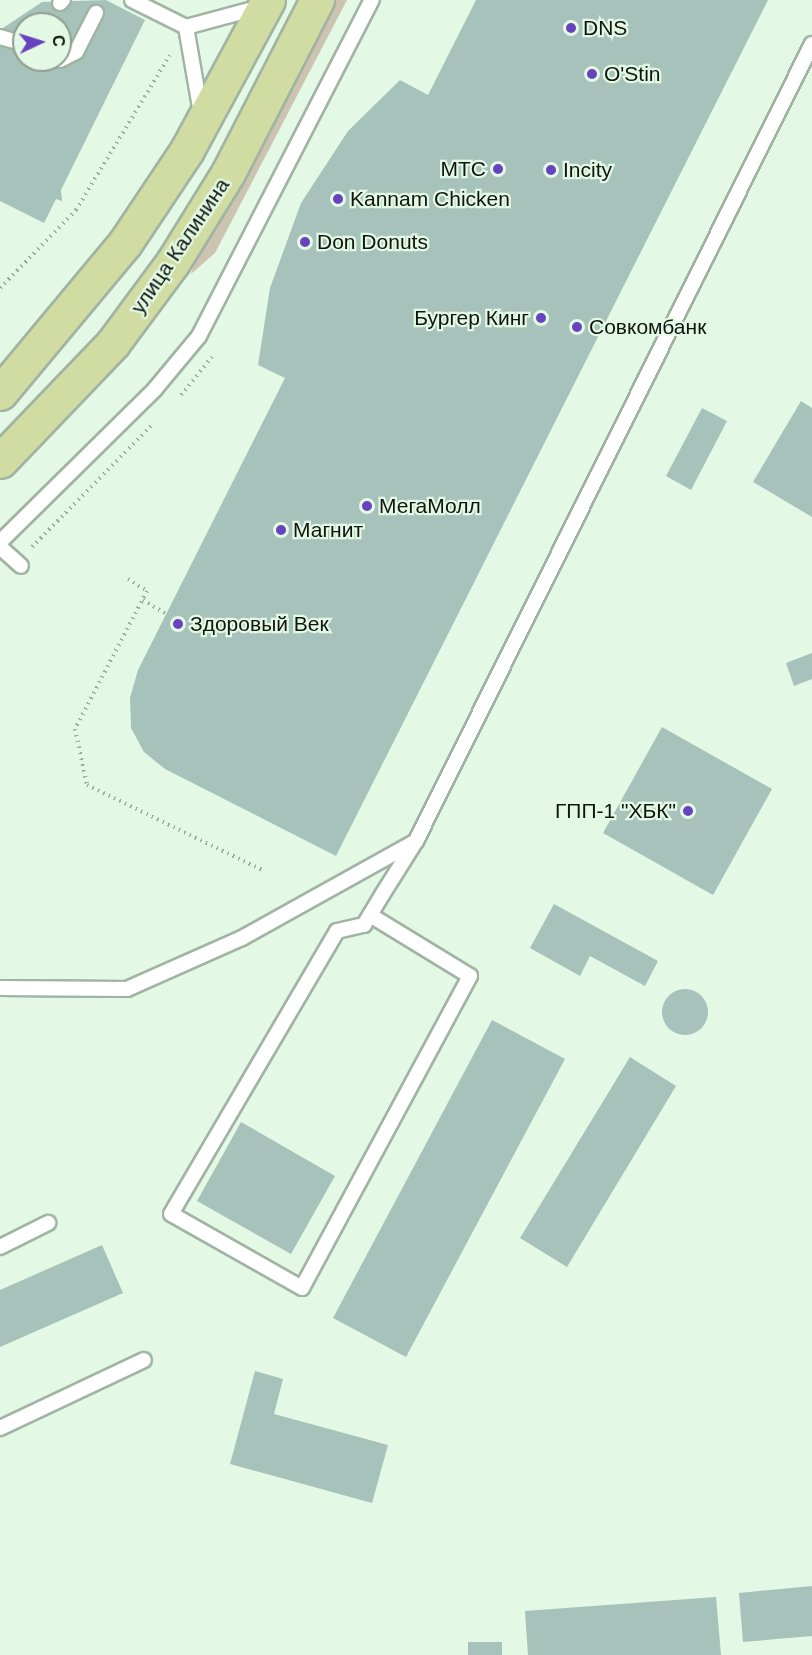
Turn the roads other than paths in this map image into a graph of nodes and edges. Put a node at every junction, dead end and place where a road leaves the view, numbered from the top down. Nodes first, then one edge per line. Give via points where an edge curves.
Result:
1 (132, 0) edge
2 (317, 0) edge
3 (372, 0) edge
4 (266, 3) edge
5 (96, 13) dead end
6 (186, 27) junction
7 (812, 44) edge
8 (72, 54) edge
9 (202, 122) junction
10 (0, 393) edge
11 (0, 461) edge
12 (0, 542) edge
13 (0, 547) edge
14 (21, 566) dead end
15 (416, 841) junction
16 (370, 915) junction
17 (0, 988) edge
18 (48, 1223) dead end
19 (0, 1247) edge
20 (144, 1360) dead end
21 (0, 1428) edge

1 - 6 lane
2 - 11 main road, улица Калинина via 228,173 173,262 114,343
3 - 12 lane via 199,336 155,389
4 - 6 lane
4 - 9 main road
5 - 8 lane
6 - 9 lane
7 - 15 lane
9 - 10 main road via 125,243
13 - 14 lane
15 - 16 lane
15 - 17 lane via 242,938 127,989
16 - 16 lane via 364,925 337,931 171,1214 302,1288 470,976
18 - 19 lane
20 - 21 lane

